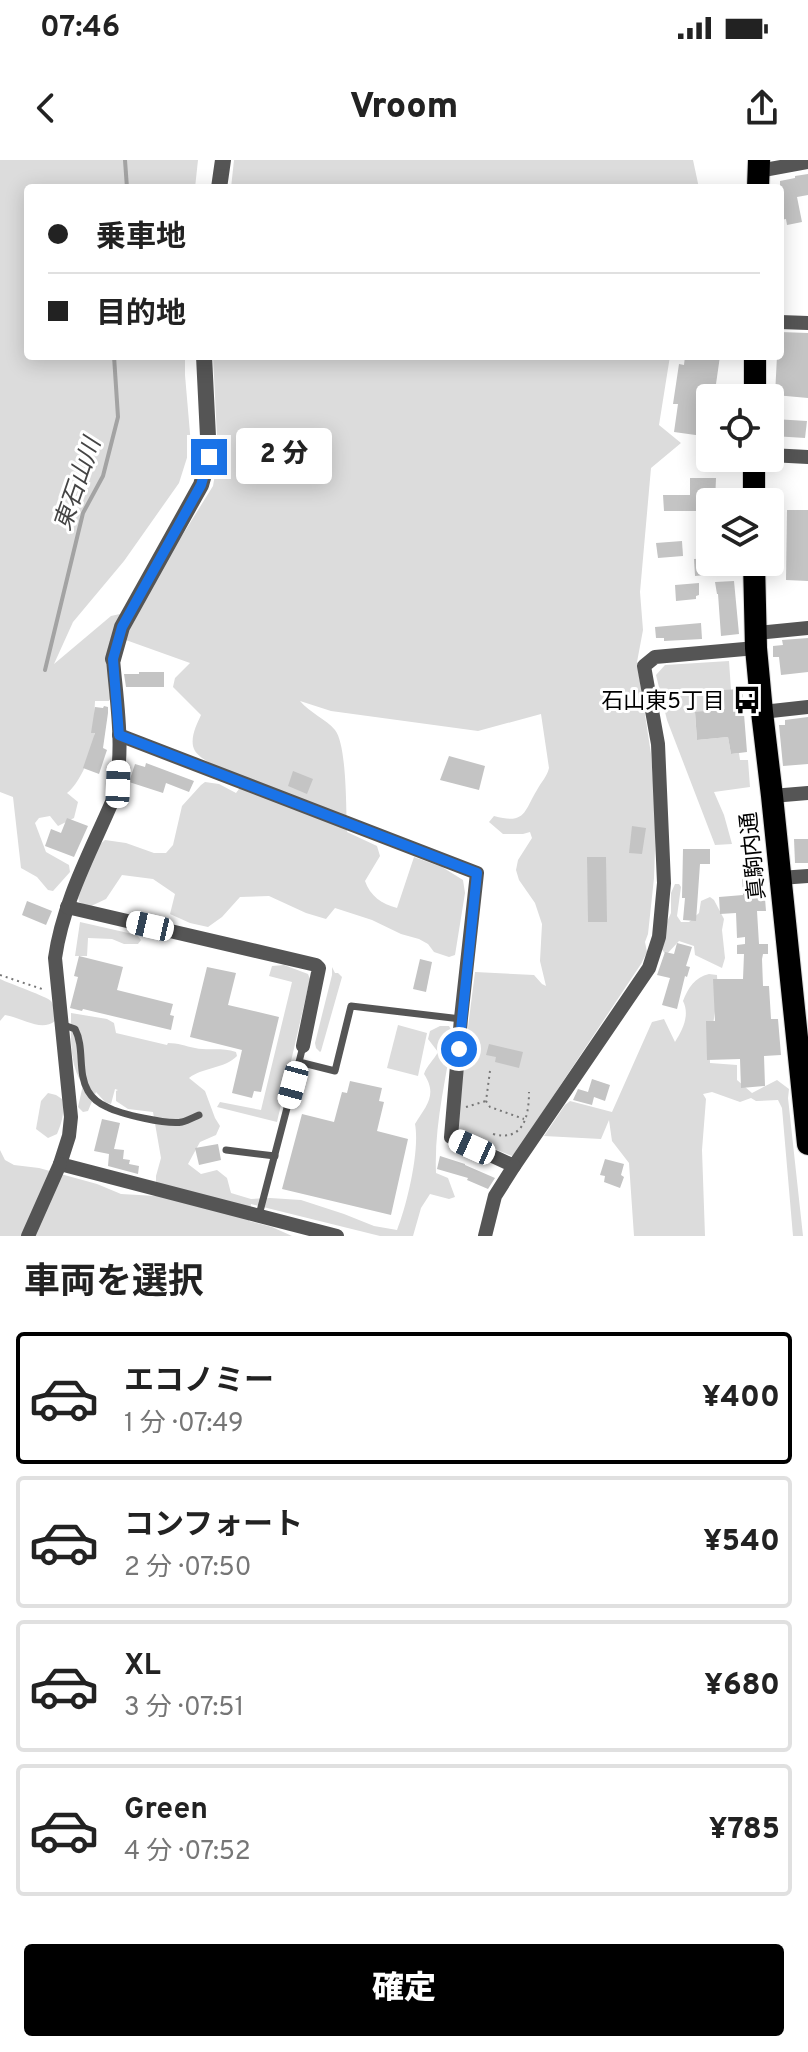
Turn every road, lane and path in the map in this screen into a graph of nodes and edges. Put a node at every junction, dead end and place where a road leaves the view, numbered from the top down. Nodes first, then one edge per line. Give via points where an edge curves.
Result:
1 (223, 160) edge
2 (808, 162) edge
3 (759, 173) edge
4 (220, 184) edge
5 (784, 322) edge
6 (808, 323) edge
7 (204, 360) edge
8 (755, 360) edge
9 (755, 384) edge
10 (784, 456) edge
11 (808, 457) edge
12 (754, 576) edge
13 (808, 628) edge
14 (756, 640) junction
15 (113, 659) joint
16 (808, 707) edge
17 (762, 712) junction
18 (119, 735) junction
19 (808, 793) edge
20 (772, 796) junction
21 (808, 876) edge
22 (780, 878) junction
23 (67, 907) junction
24 (0, 975) edge
25 (58, 994) junction
26 (802, 1018) edge
27 (461, 1019) junction
28 (61, 1024) junction
29 (303, 1046) joint
30 (299, 1062) junction
31 (490, 1071) dead end
32 (529, 1092) dead end
33 (486, 1101) junction
34 (453, 1108) junction
35 (199, 1115) dead end
36 (807, 1118) edge
37 (524, 1119) junction
38 (493, 1134) dead end
39 (808, 1144) edge
40 (226, 1150) dead end
41 (275, 1156) junction
42 (60, 1164) junction
43 (514, 1166) junction
44 (259, 1216) junction
45 (28, 1236) edge
46 (337, 1236) edge
47 (485, 1236) edge

1 - 4 street
2 - 3 street
5 - 6 street
7 - 15 street via 209,457 201,485 122,627
8 - 9 highway
10 - 11 street
12 - 14 highway, 真駒内通
13 - 14 street
14 - 17 highway, 真駒内通
14 - 43 street via 655,657 644,666 661,789 664,883 659,937 649,968
15 - 18 street
16 - 17 street
17 - 20 highway, 真駒内通
18 - 23 street via 118,784
18 - 27 street via 477,873
19 - 20 street
20 - 22 highway, 真駒内通
21 - 22 street
22 - 26 highway, 真駒内通
23 - 25 street via 55,958
23 - 29 street via 316,965
24 - 25 path
25 - 28 street
26 - 36 highway, 真駒内通
27 - 30 lane via 351,1006 335,1071
27 - 34 street
28 - 35 lane via 79,1036 82,1076 96,1101 167,1122
28 - 42 street via 71,1117
29 - 30 lane
30 - 41 lane
31 - 33 path
32 - 37 path
33 - 34 path
33 - 37 path
34 - 43 street via 451,1137
36 - 39 highway, 真駒内通
37 - 38 path via 516,1133
40 - 41 lane
41 - 44 lane
42 - 44 street
42 - 45 street
43 - 47 street via 495,1196
44 - 46 street

